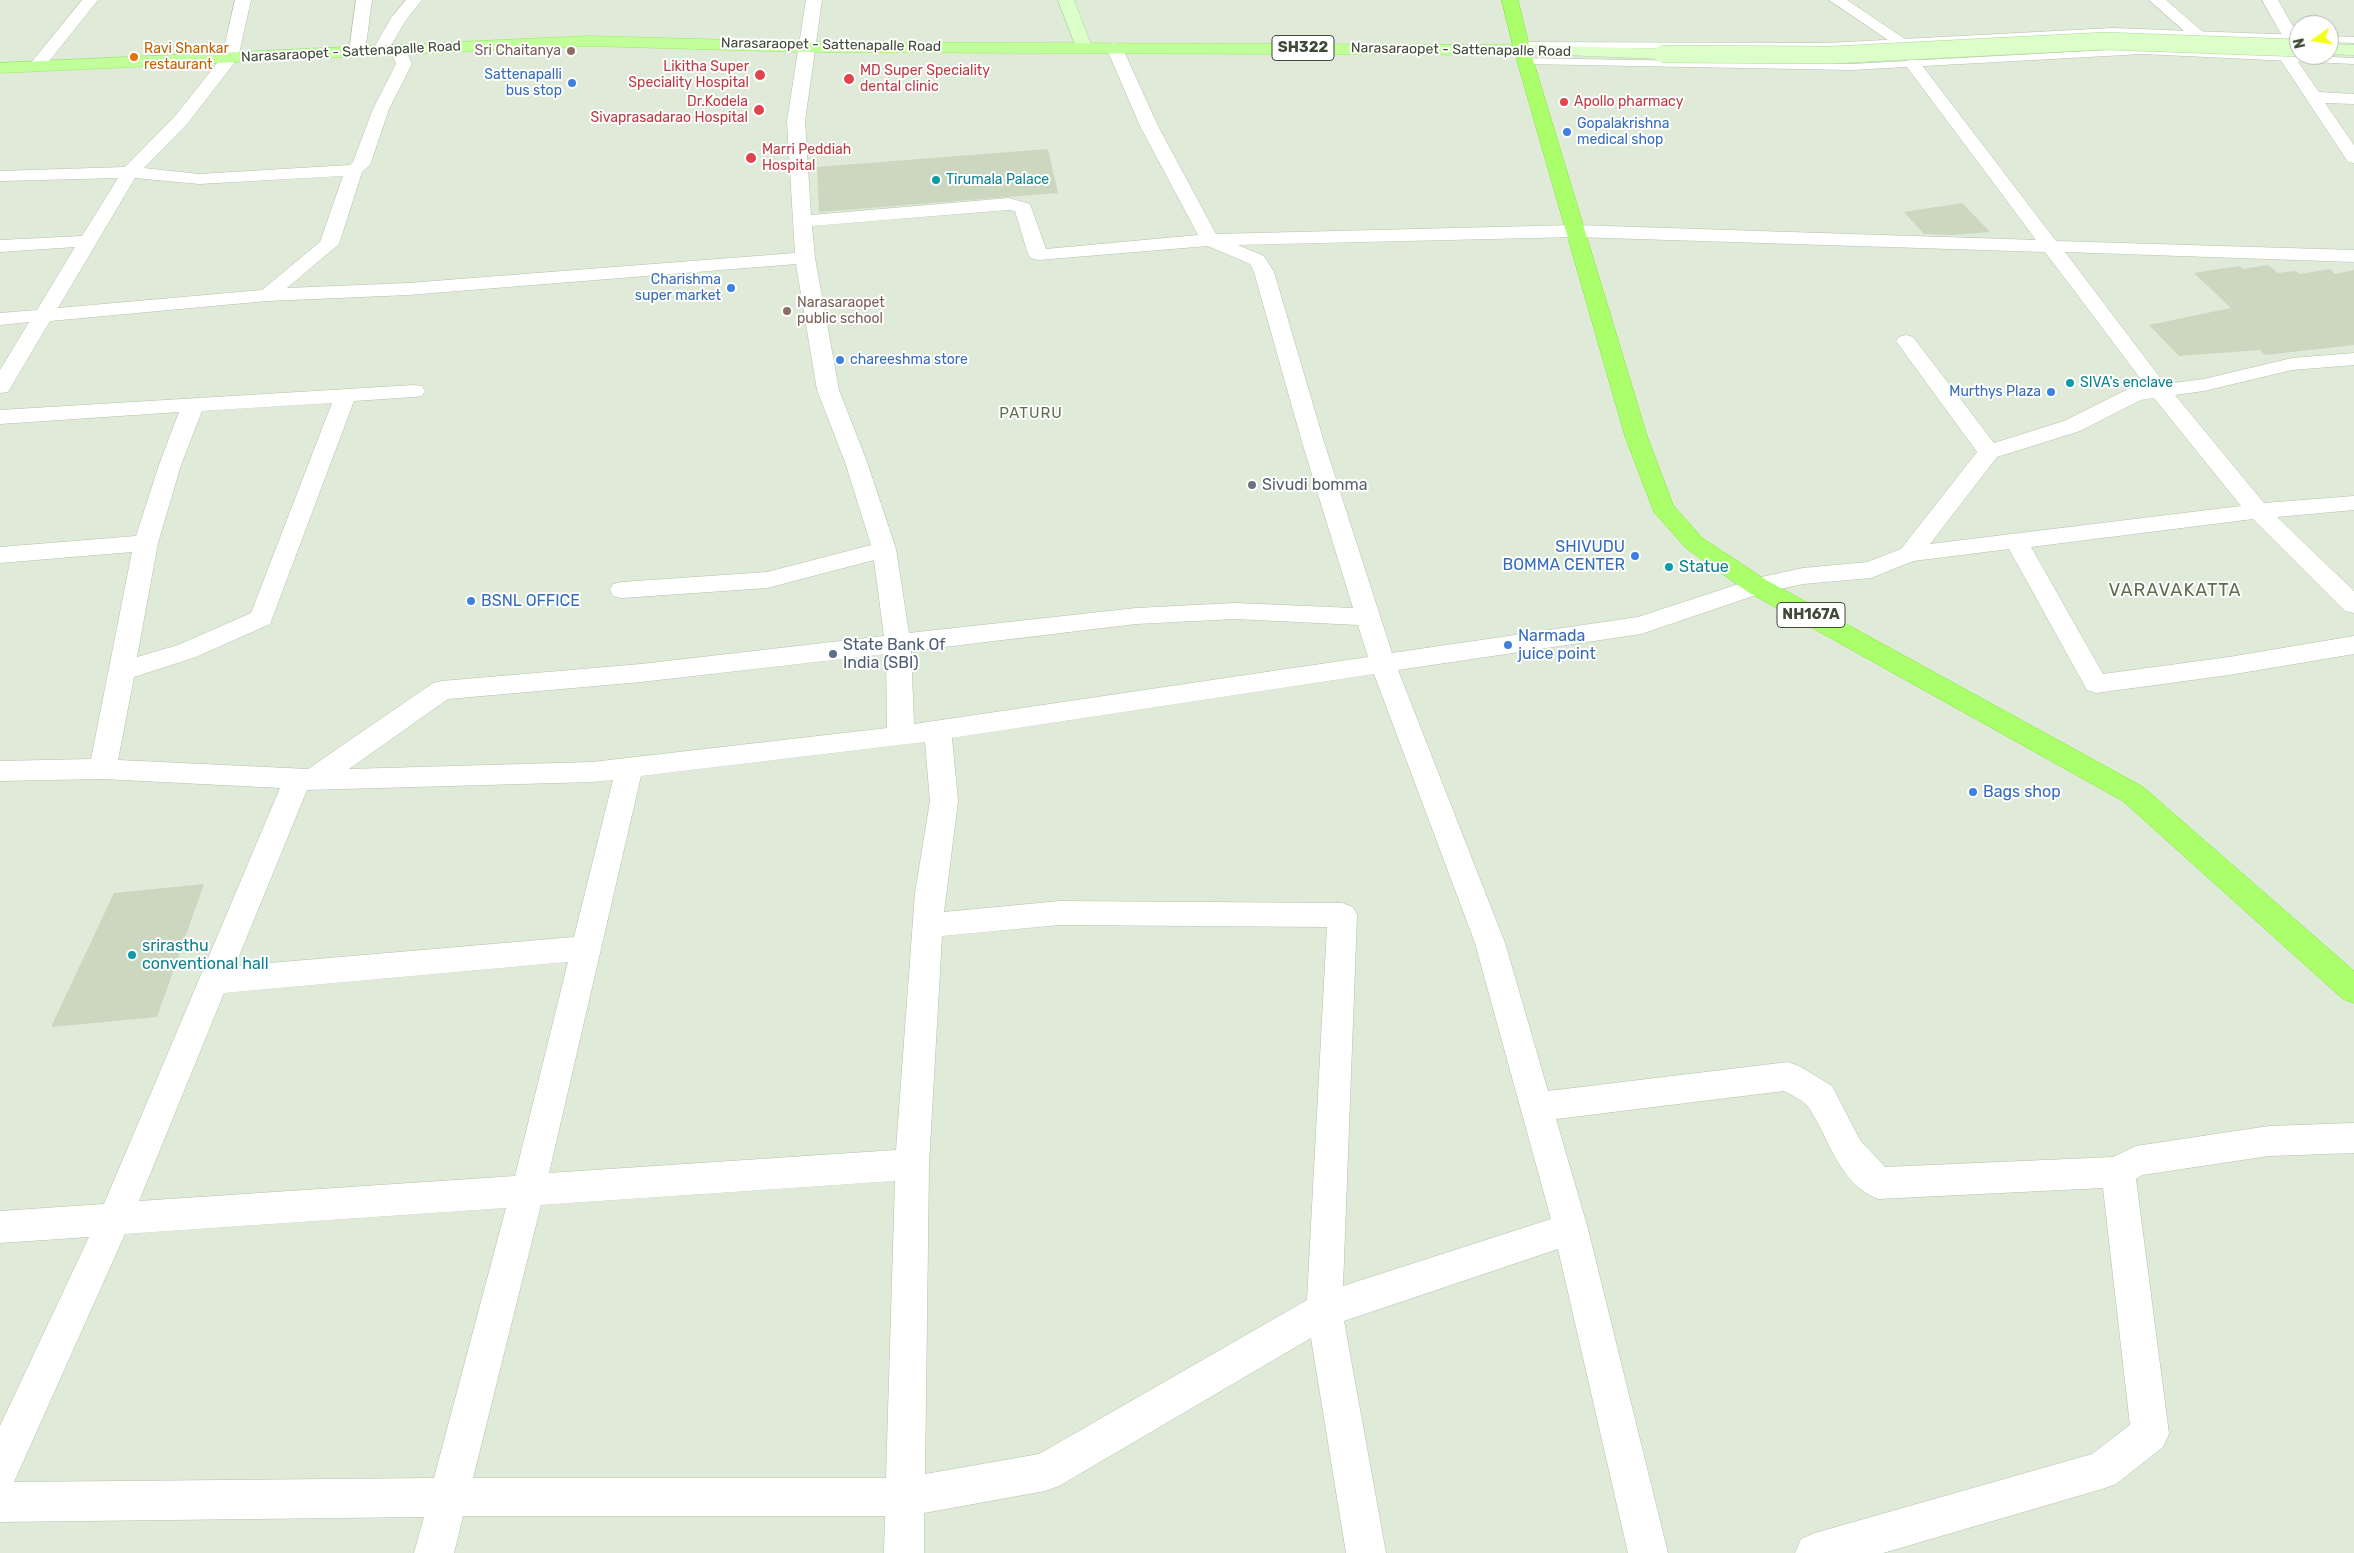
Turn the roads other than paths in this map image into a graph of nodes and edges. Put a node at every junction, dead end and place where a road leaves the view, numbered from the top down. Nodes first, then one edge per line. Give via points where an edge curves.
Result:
1 (90, 0) edge
2 (243, 0) edge
3 (364, 0) edge
4 (414, 0) edge
5 (814, 0) edge
6 (1066, 0) edge
7 (1510, 0) edge
8 (1837, 0) edge
9 (2157, 0) edge
10 (2270, 0) edge
11 (2196, 33) junction
12 (2289, 36) edge
13 (2339, 39) edge
14 (2354, 40) edge
15 (1903, 43) junction
16 (2289, 44) edge
17 (2289, 45) edge
18 (2289, 45) edge
19 (1084, 46) junction
20 (805, 47) junction
21 (1114, 47) junction
22 (2339, 49) edge
23 (399, 50) junction
24 (2354, 50) edge
25 (380, 51) junction
26 (357, 52) junction
27 (1522, 52) junction
28 (2339, 57) edge
29 (230, 58) junction
30 (2354, 61) edge
31 (1912, 63) junction
32 (2301, 65) edge
33 (36, 67) junction
34 (0, 68) edge
35 (2312, 97) junction
36 (2354, 99) edge
37 (2354, 158) edge
38 (354, 170) junction
39 (130, 172) junction
40 (0, 176) edge
41 (803, 221) junction
42 (1575, 231) junction
43 (1210, 240) junction
44 (89, 241) junction
45 (0, 246) edge
46 (2049, 246) junction
47 (2354, 256) edge
48 (805, 258) junction
49 (267, 295) junction
50 (43, 316) junction
51 (0, 319) edge
52 (1906, 341) dead end
53 (2354, 359) edge
54 (0, 387) edge
55 (414, 391) dead end
56 (2160, 391) junction
57 (345, 396) junction
58 (193, 405) junction
59 (0, 417) edge
60 (1988, 452) junction
61 (2354, 504) edge
62 (2258, 511) junction
63 (2017, 542) junction
64 (146, 543) junction
65 (884, 549) junction
66 (1909, 554) junction
67 (0, 555) edge
68 (1757, 586) junction
69 (622, 590) dead end
70 (2354, 605) edge
71 (1368, 617) junction
72 (898, 642) junction
73 (2354, 645) edge
74 (1383, 664) junction
75 (122, 671) junction
76 (938, 731) junction
77 (901, 736) junction
78 (630, 767) junction
79 (103, 769) junction
80 (0, 771) edge
81 (305, 780) junction
82 (928, 925) junction
83 (586, 948) junction
84 (213, 981) junction
85 (2354, 990) edge
86 (1536, 1107) junction
87 (2354, 1138) edge
88 (912, 1164) junction
89 (2118, 1172) junction
90 (528, 1190) junction
91 (115, 1218) junction
92 (0, 1227) edge
93 (1571, 1229) junction
94 (1324, 1310) junction
95 (1, 1463) edge
96 (449, 1497) junction
97 (906, 1497) junction
98 (0, 1502) edge
99 (434, 1553) edge
100 (904, 1553) edge
101 (1366, 1553) edge
102 (1648, 1553) edge
103 (1815, 1553) edge

1 - 33 street
2 - 29 street
3 - 26 street
4 - 25 street
5 - 20 street
6 - 19 main road
7 - 27 highway, NH167A
8 - 15 street
9 - 11 street
10 - 12 street
11 - 15 lane via 2112,30
11 - 16 lane
13 - 14 lane
15 - 27 lane
17 - 27 main road, Narasaraopet - Sattenapalle Road, bridge via 2105,41 1831,55
18 - 31 lane
19 - 20 main road, Narasaraopet - Sattenapalle Road / SH322
19 - 21 main road, Narasaraopet - Sattenapalle Road / SH322
20 - 23 main road, Narasaraopet - Sattenapalle Road / SH322 via 589,41
20 - 41 street via 796,121
21 - 27 main road, Narasaraopet - Sattenapalle Road / SH322
21 - 43 street via 1149,126
22 - 24 main road
23 - 25 main road, Narasaraopet - Sattenapalle Road / SH322
23 - 38 street via 404,64 381,109 361,164
25 - 26 main road, Narasaraopet - Sattenapalle Road / SH322
26 - 29 main road, Narasaraopet - Sattenapalle Road / SH322
27 - 31 lane via 1832,67
27 - 42 highway, NH167A
28 - 30 lane
29 - 33 main road, Narasaraopet - Sattenapalle Road / SH322
29 - 39 street via 182,119
31 - 46 street
32 - 35 street
33 - 34 main road, Narasaraopet - Sattenapalle Road / SH322
35 - 36 street
35 - 37 street
38 - 39 street via 199,179
38 - 49 street via 329,244
39 - 40 street
39 - 44 street
41 - 43 street via 1009,204 1023,208 1038,254
41 - 48 street
42 - 43 street
42 - 46 street
42 - 68 highway, NH167A via 1636,436 1662,507 1694,543
43 - 71 street via 1257,260 1264,272
44 - 45 street
44 - 50 street
46 - 47 street
46 - 56 street
48 - 49 street via 408,289
48 - 65 street via 828,390
49 - 50 street
50 - 51 street
50 - 54 street
52 - 60 street
53 - 56 street via 2292,364 2204,385
55 - 57 street
56 - 60 street via 2136,394 2072,426
56 - 62 street
57 - 58 street
57 - 75 street via 262,618 188,651
58 - 59 street
58 - 64 street
60 - 66 street
61 - 62 street
62 - 63 street
62 - 70 street
63 - 66 street
63 - 73 street via 2096,684
64 - 67 street
64 - 75 street
65 - 69 street via 767,580
65 - 72 street
66 - 68 street via 1871,570 1803,576
68 - 74 street via 1641,625
68 - 85 highway, NH167A via 2133,794
71 - 72 street via 1235,611 1156,615
71 - 74 street
72 - 77 street
72 - 81 street via 641,673 442,690
74 - 76 street
74 - 86 street via 1490,943
75 - 79 street
76 - 77 street
76 - 82 street via 944,802
77 - 78 street
78 - 81 street via 592,772
78 - 83 street
79 - 80 street
79 - 81 street
81 - 84 street
82 - 88 street
82 - 94 street via 1060,913 1342,915
83 - 84 street
83 - 90 street
84 - 91 street
86 - 89 street via 1788,1076 1820,1096 1848,1151 1878,1184
86 - 93 street
87 - 89 street via 2269,1141 2136,1161
88 - 90 street
88 - 97 street
89 - 103 street via 2150,1434 2102,1470
90 - 91 street
90 - 96 street
91 - 92 street
91 - 95 street
93 - 94 street
93 - 102 street
94 - 97 street via 1045,1472
94 - 101 street
96 - 97 street
96 - 98 street
96 - 99 street
97 - 100 street

